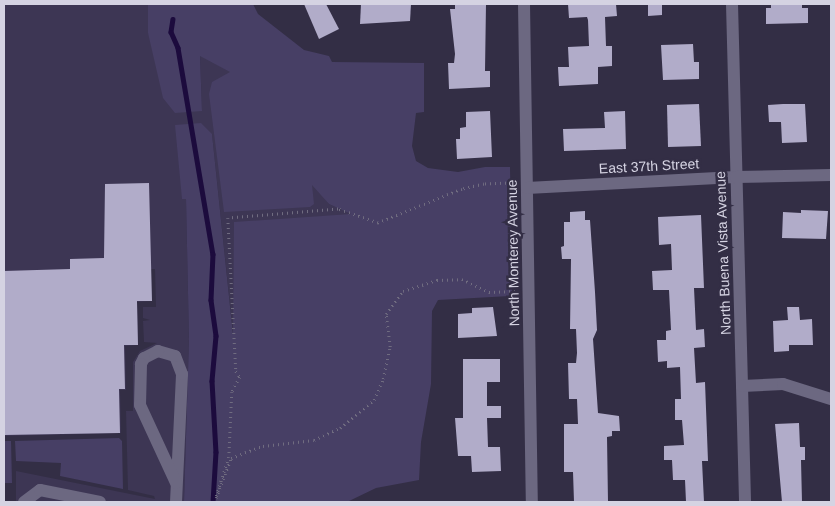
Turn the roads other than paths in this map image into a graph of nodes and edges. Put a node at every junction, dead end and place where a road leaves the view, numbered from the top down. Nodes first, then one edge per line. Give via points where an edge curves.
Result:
1 (524, 4) edge
2 (732, 4) edge
3 (831, 176) edge
4 (736, 177) junction
5 (528, 188) junction
6 (742, 386) junction
7 (831, 399) edge
8 (176, 483) junction
9 (24, 502) edge
10 (100, 502) edge
11 (176, 502) edge
12 (532, 502) edge
13 (745, 502) edge

1 - 5 street, North Monterey Avenue
2 - 4 street, North Buena Vista Avenue
3 - 4 street, East 37th Street
4 - 5 street, East 37th Street
4 - 6 street, North Buena Vista Avenue
5 - 12 street, North Monterey Avenue
6 - 7 street via 782,384
6 - 13 street, North Buena Vista Avenue
8 - 8 street via 181,369 175,356 158,351 144,358 141,364 140,404
8 - 11 street
9 - 10 street via 40,490

